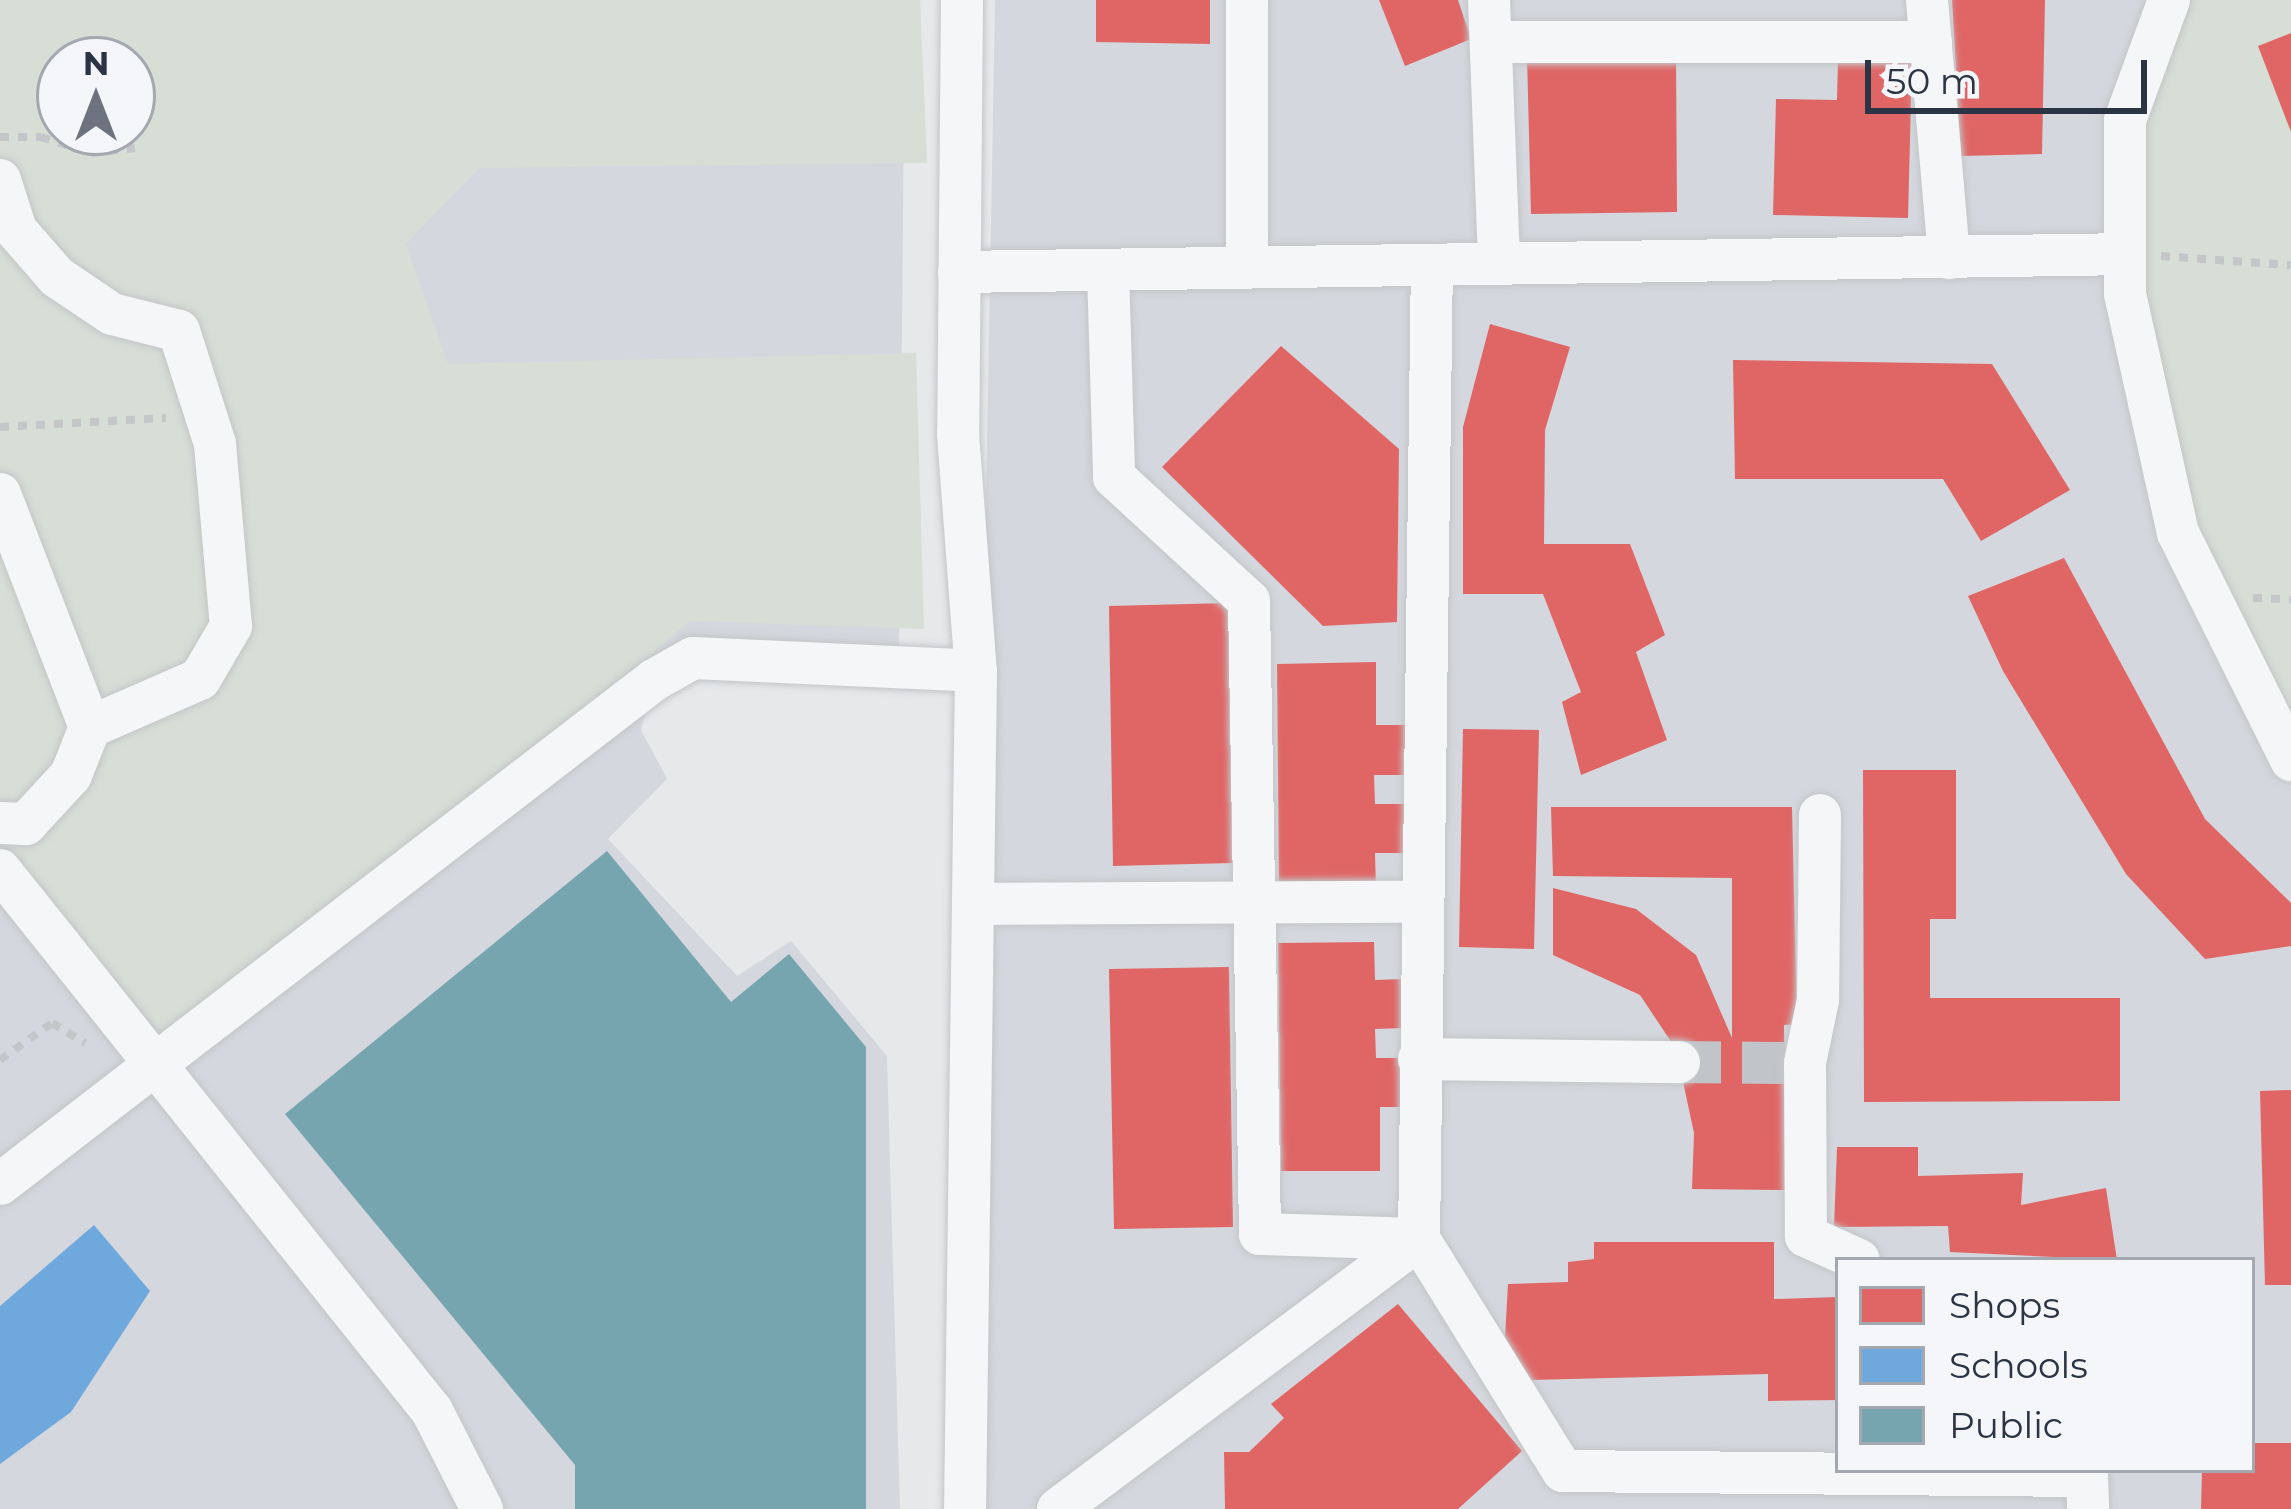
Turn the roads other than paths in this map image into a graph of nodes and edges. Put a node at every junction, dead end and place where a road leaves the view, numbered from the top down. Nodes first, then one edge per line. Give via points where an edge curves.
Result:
1 (962, 0) edge
2 (1247, 0) edge
3 (1489, 0) edge
4 (2169, 0) edge
5 (1929, 21) edge
6 (1491, 42) junction
7 (0, 180) edge
8 (2125, 254) junction
9 (1949, 258) junction
10 (1499, 264) junction
11 (1432, 265) junction
12 (1247, 268) junction
13 (1108, 270) junction
14 (959, 272) junction
15 (0, 494) edge
16 (976, 671) junction
17 (90, 727) junction
18 (2291, 760) edge
19 (1820, 815) dead end
20 (0, 823) edge
21 (0, 870) edge
22 (1421, 902) junction
23 (974, 904) junction
24 (1257, 905) junction
25 (152, 1058) junction
26 (1419, 1059) junction
27 (1679, 1061) tunnel mouth
28 (0, 1184) edge
29 (1419, 1239) junction
30 (1853, 1257) edge
31 (1835, 1472) edge
32 (1918, 1473) edge
33 (482, 1509) edge
34 (965, 1509) edge
35 (1058, 1509) edge
36 (2087, 1509) edge

1 - 14 street
2 - 12 street
3 - 6 street
4 - 8 street via 2125,120
5 - 6 street
5 - 9 street
6 - 10 street
7 - 17 street via 16,230 57,277 112,314 179,331 206,416 231,626 200,679
8 - 9 street
8 - 18 street via 2125,294 2177,532
9 - 10 street
10 - 11 street
11 - 12 street
11 - 22 street
12 - 13 street
13 - 14 street
13 - 24 street via 1114,477 1249,601
14 - 16 street via 958,434
15 - 17 street
16 - 23 street
16 - 25 street via 693,658
17 - 20 street via 71,775 26,824
19 - 30 street via 1818,1000 1795,1064 1806,1235
21 - 25 street
22 - 24 street
22 - 26 street
23 - 24 street
23 - 34 street
24 - 29 street via 1260,1234
25 - 28 street
25 - 33 street via 432,1411
26 - 27 street
26 - 29 street
29 - 31 street via 1563,1471
29 - 35 street
32 - 36 street via 2087,1476

